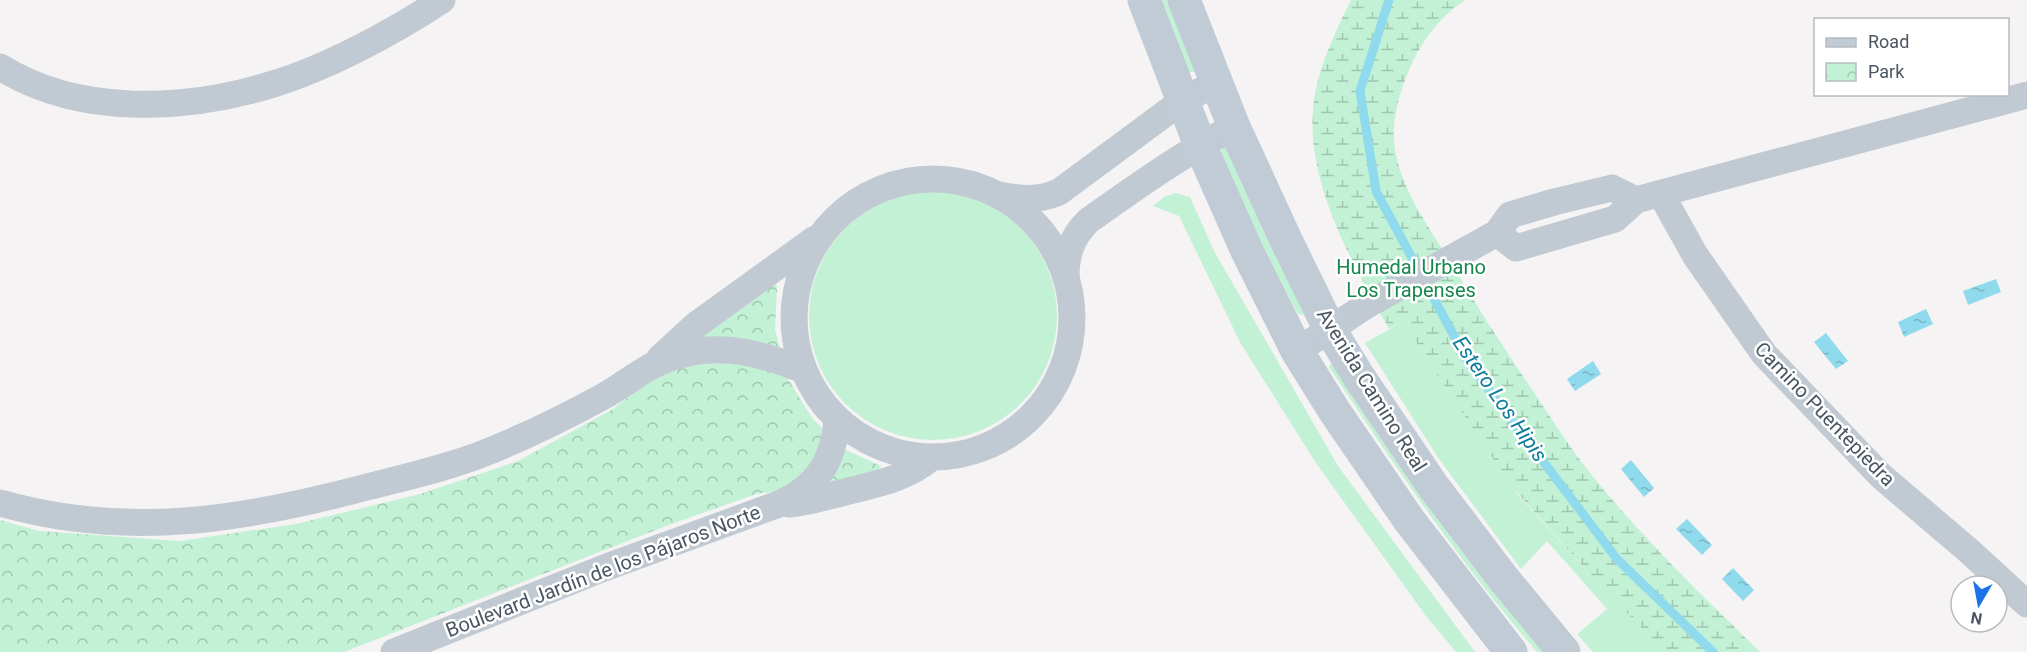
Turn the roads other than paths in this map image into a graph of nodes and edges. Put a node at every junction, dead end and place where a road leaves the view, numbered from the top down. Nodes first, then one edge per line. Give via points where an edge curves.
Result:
1 (442, 0) edge
2 (1144, 0) edge
3 (1184, 0) edge
4 (0, 67) edge
5 (1216, 83) junction
6 (2027, 94) edge
7 (1182, 101) junction
8 (1234, 127) junction
9 (1200, 145) junction
10 (995, 194) junction
11 (1649, 197) junction
12 (821, 234) junction
13 (1066, 276) junction
14 (1329, 328) junction
15 (1297, 351) junction
16 (651, 367) junction
17 (803, 370) junction
18 (837, 419) junction
19 (931, 458) junction
20 (0, 503) edge
21 (779, 504) junction
22 (2027, 604) edge
23 (394, 652) edge
24 (1511, 652) edge
25 (1564, 652) edge

1 - 4 street via 305,72 271,85 201,100 155,104 91,100 34,84
2 - 7 main road, Avenida Camino Real
3 - 5 main road, Avenida Camino Real
5 - 7 street
5 - 8 main road, Avenida Camino Real
6 - 11 street
7 - 9 main road, Avenida Camino Real
7 - 10 street via 1059,192 1028,200
8 - 9 street
8 - 14 main road, Avenida Camino Real
9 - 13 street via 1088,221 1072,242
9 - 15 main road, Avenida Camino Real
10 - 12 street via 975,186 933,179 891,185 852,204
10 - 13 street via 1032,220 1046,237
11 - 14 street via 1615,219 1516,248 1497,233
11 - 22 street, Camino Puentepiedra via 1764,354 1881,476
12 - 16 street via 696,326
12 - 17 street via 801,270 793,310 793,331
13 - 19 street via 1073,324 1069,347 1052,392 1038,411 1000,440 971,452
14 - 15 street
14 - 25 main road, Avenida Camino Real via 1433,486
15 - 24 main road, Avenida Camino Real via 1409,520
16 - 17 street via 691,352 723,349 755,353
16 - 20 street via 563,418 474,457 281,509 135,524 72,519
17 - 18 street
18 - 19 street via 890,451
18 - 21 street, Boulevard Jardín de los Pájaros Norte via 836,437 822,470 796,496
19 - 21 street, Boulevard Jardín de los Pájaros Norte via 889,481 814,500
21 - 23 street, Boulevard Jardín de los Pájaros Norte via 604,568

